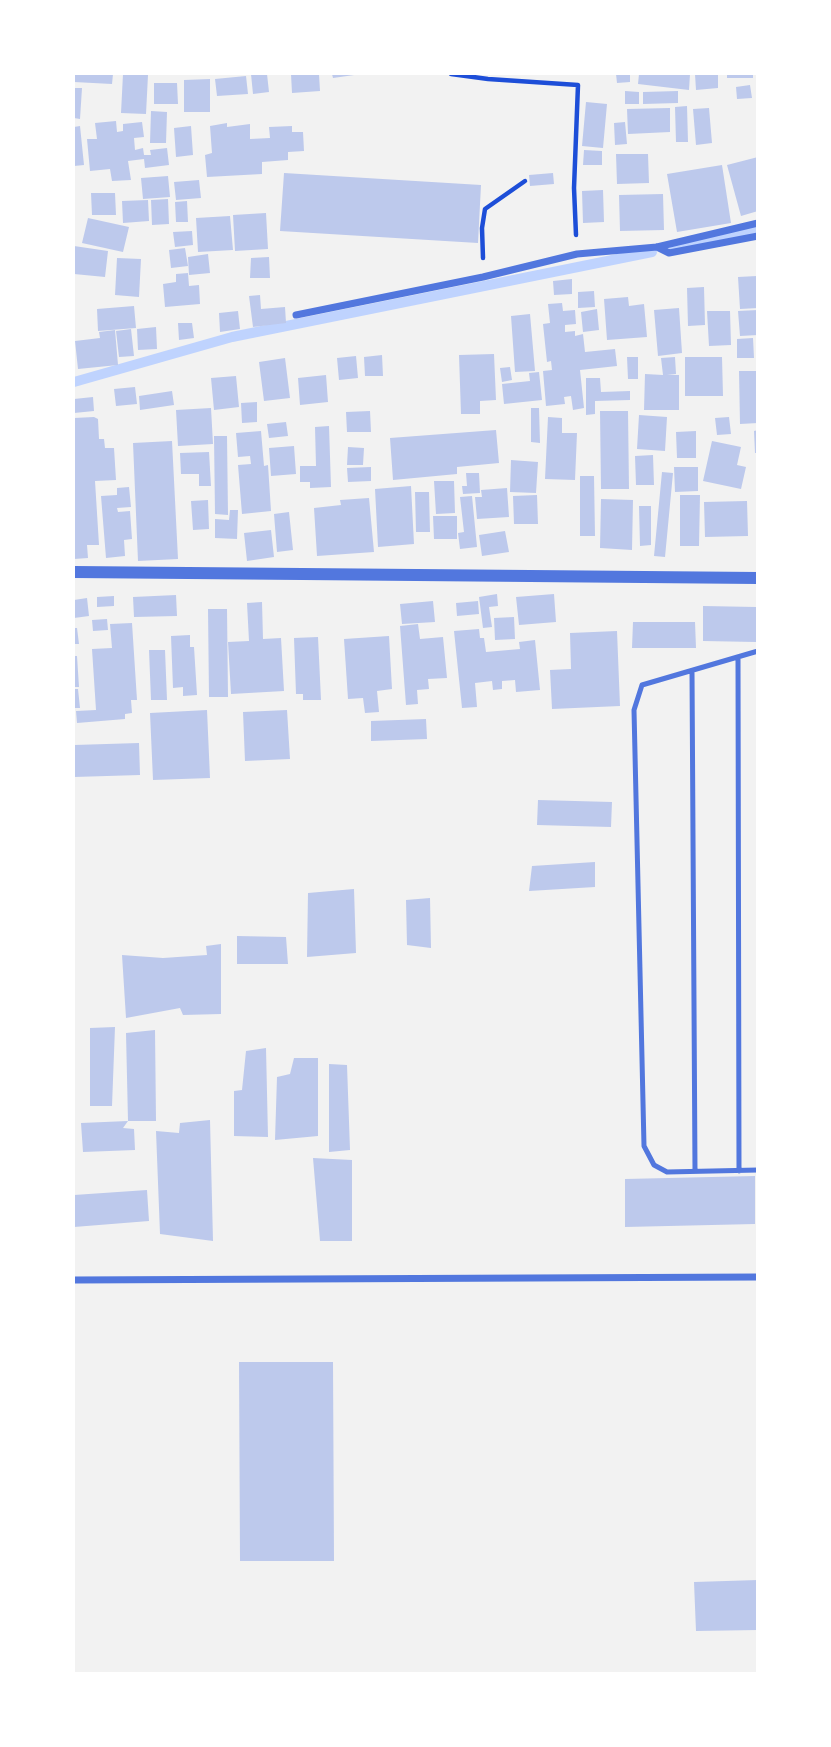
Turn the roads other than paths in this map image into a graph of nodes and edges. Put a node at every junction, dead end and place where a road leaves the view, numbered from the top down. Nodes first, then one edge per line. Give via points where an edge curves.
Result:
1 (758, 223) edge
2 (758, 236) edge
3 (657, 247) junction
4 (296, 315) dead end
5 (74, 572) edge
6 (758, 578) edge
7 (758, 651) edge
8 (738, 657) junction
9 (692, 671) junction
10 (758, 1170) edge
11 (695, 1171) junction
12 (739, 1171) junction
13 (758, 1277) edge
14 (74, 1280) edge

1 - 3 street
2 - 3 street via 669,253
3 - 4 street via 577,254
5 - 6 street
7 - 8 lane
8 - 9 lane
8 - 12 lane
9 - 11 lane
9 - 11 lane via 642,685 634,710 644,1146 654,1165 667,1172
10 - 12 lane
11 - 12 lane
13 - 14 street

